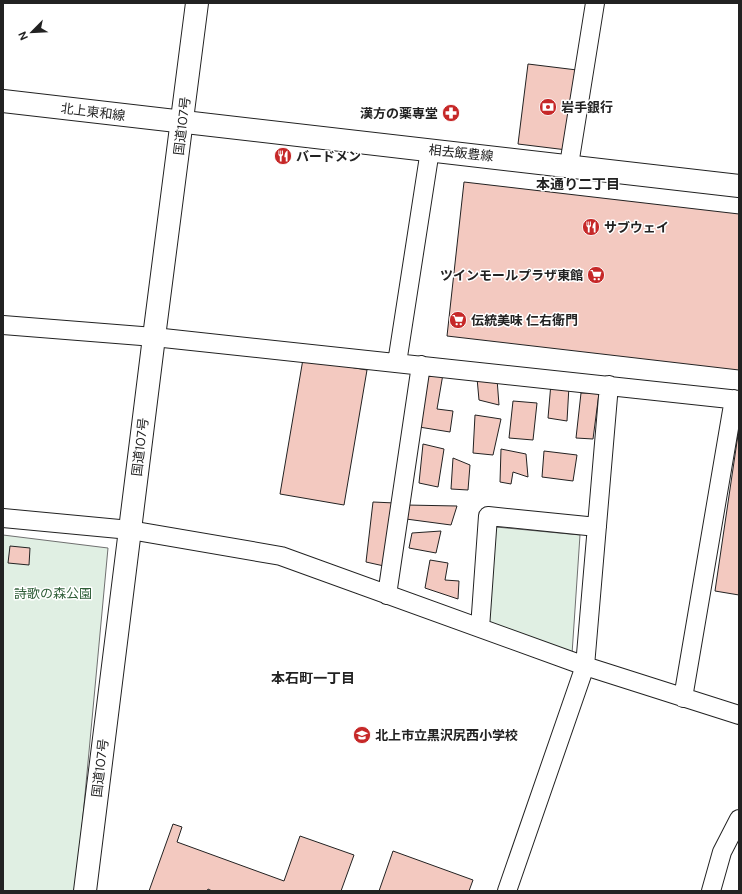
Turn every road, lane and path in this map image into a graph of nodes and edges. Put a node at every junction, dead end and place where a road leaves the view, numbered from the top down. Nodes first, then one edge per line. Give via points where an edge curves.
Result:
1 (197, 3) edge
2 (595, 3) edge
3 (3, 101) edge
4 (182, 122) junction
5 (430, 150) junction
6 (569, 165) junction
7 (739, 186) edge
8 (3, 325) edge
9 (154, 337) junction
10 (397, 363) junction
11 (420, 365) junction
12 (609, 385) junction
13 (736, 400) edge
14 (3, 518) edge
15 (597, 527) junction
16 (130, 530) junction
17 (387, 595) junction
18 (480, 628) junction
19 (585, 666) junction
20 (683, 698) junction
21 (739, 716) edge
22 (739, 819) edge
23 (85, 891) edge
24 (507, 891) edge
25 (711, 891) edge

1 - 4 main road, 国道107号
2 - 6 street
3 - 4 main road, 北上東和線
4 - 5 main road, 相去飯豊線
4 - 9 main road, 国道107号
5 - 6 main road, 相去飯豊線
5 - 10 street
6 - 7 main road, 相去飯豊線
8 - 9 street
9 - 10 street
9 - 16 main road, 国道107号
10 - 11 street
11 - 12 street
11 - 17 street
12 - 13 street
12 - 15 street
13 - 20 street
14 - 16 street
15 - 18 street via 488,516
15 - 19 street
16 - 17 street via 281,556
16 - 23 main road, 国道107号
17 - 18 street
18 - 19 street
19 - 20 street
19 - 24 street
20 - 21 street
22 - 25 street via 722,852

